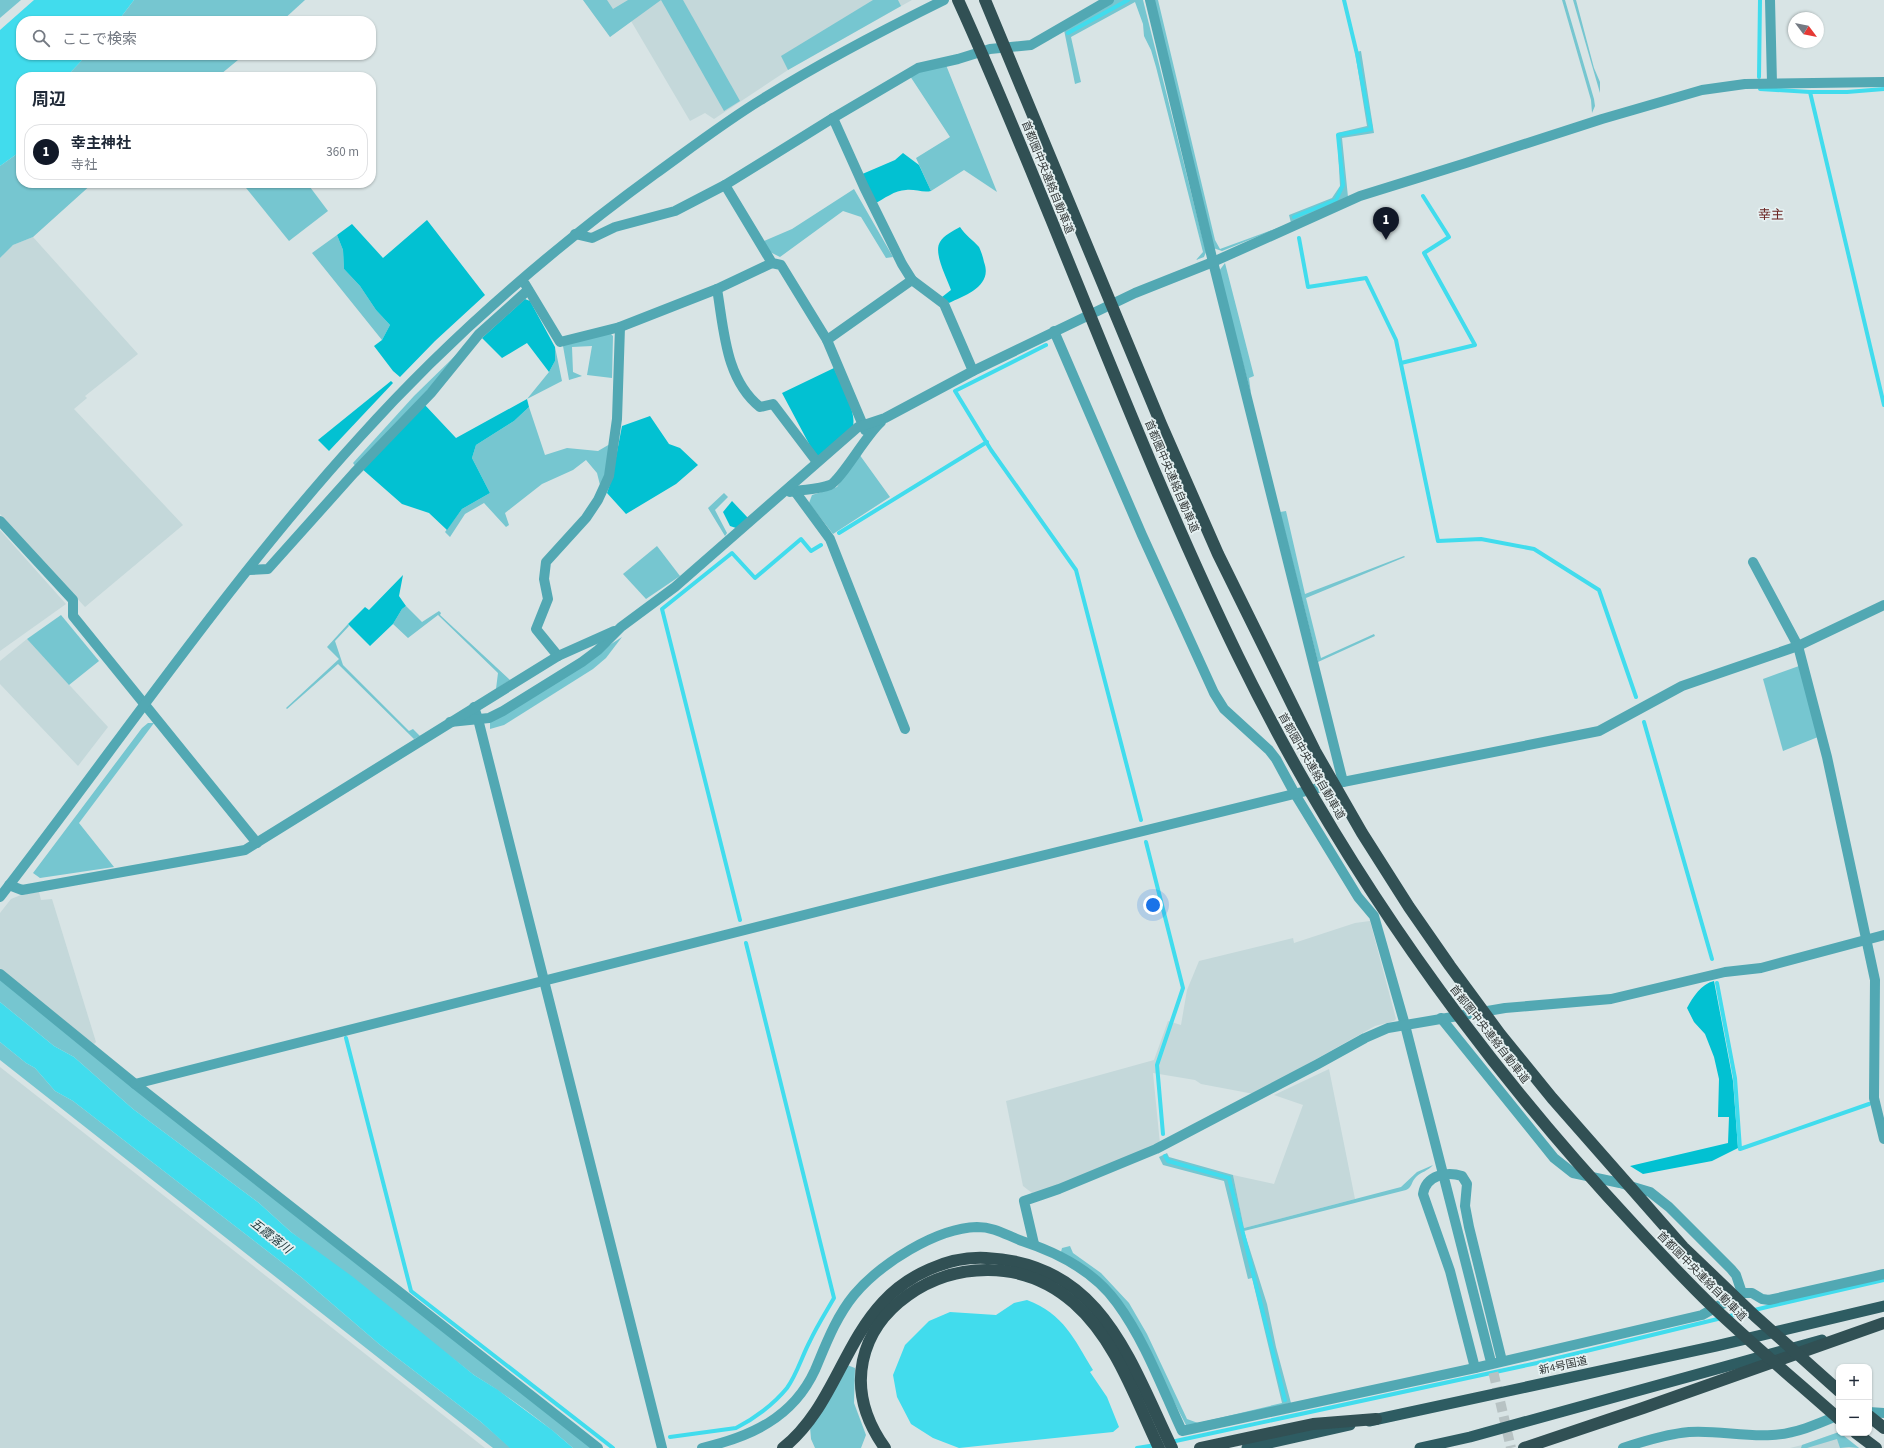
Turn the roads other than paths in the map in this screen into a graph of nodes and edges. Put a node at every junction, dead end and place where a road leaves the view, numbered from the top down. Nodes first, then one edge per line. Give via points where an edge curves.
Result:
1 (944, 0) edge
2 (958, 0) edge
3 (985, 0) edge
4 (1109, 0) edge
5 (1150, 0) edge
6 (1770, 0) edge
7 (1884, 82) edge
8 (1772, 83) junction
9 (833, 118) junction
10 (725, 185) junction
11 (575, 234) junction
12 (1213, 262) junction
13 (772, 263) junction
14 (521, 278) junction
15 (912, 280) junction
16 (717, 289) junction
17 (528, 290) junction
18 (620, 327) junction
19 (1054, 330) junction
20 (827, 340) junction
21 (973, 371) junction
22 (885, 418) junction
23 (862, 425) junction
24 (867, 436) junction
25 (818, 462) junction
26 (793, 488) junction
27 (0, 521) edge
28 (1753, 562) dead end
29 (248, 570) junction
30 (1884, 605) edge
31 (621, 627) junction
32 (1798, 646) junction
33 (558, 656) junction
34 (144, 705) junction
35 (474, 707) junction
36 (478, 720) junction
37 (450, 722) junction
38 (905, 729) dead end
39 (1344, 782) junction
40 (1295, 794) junction
41 (257, 843) junction
42 (9, 885) junction
43 (0, 897) edge
44 (1884, 935) edge
45 (1868, 939) junction
46 (0, 974) edge
47 (545, 982) junction
48 (1441, 1018) junction
49 (1405, 1025) junction
50 (135, 1084) junction
51 (1884, 1139) edge
52 (1443, 1175) junction
53 (1034, 1244) junction
54 (999, 1264) junction
55 (1884, 1274) edge
56 (1742, 1293) junction
57 (1884, 1306) edge
58 (1884, 1323) edge
59 (1490, 1358) tunnel mouth
60 (1502, 1361) junction
61 (1475, 1368) junction
62 (1836, 1388) edge
63 (1872, 1412) edge
64 (1884, 1413) edge
65 (1836, 1415) edge
66 (1836, 1416) edge
67 (1872, 1418) edge
68 (1376, 1419) junction
69 (1884, 1428) edge
70 (1860, 1436) edge
71 (598, 1448) edge
72 (662, 1448) edge
73 (702, 1448) edge
74 (783, 1448) edge
75 (885, 1448) edge
76 (1159, 1448) edge
77 (1172, 1448) edge
78 (1200, 1448) edge
79 (1247, 1448) edge
80 (1420, 1448) edge
81 (1524, 1448) edge
82 (1623, 1448) edge
83 (1876, 1448) edge

1 - 11 street via 871,36 762,99
2 - 65 highway, 首都圏中央連絡自動車道, bridge via 1006,108 1150,461 1205,584 1271,722 1373,894 1468,1028 1542,1123 1584,1171 1712,1306
3 - 62 highway, 首都圏中央連絡自動車道, bridge via 1158,417 1218,554 1308,739 1362,833 1450,966 1500,1034 1557,1103 1683,1247
4 - 9 street via 1031,45 990,49 918,68
5 - 12 street
6 - 8 street
7 - 8 street
8 - 12 street via 1726,85 1702,90 1360,196
9 - 10 street
9 - 15 street via 864,187
10 - 11 street via 675,211 615,227 592,238
10 - 13 street
11 - 14 street
12 - 19 street via 1135,293
12 - 39 street
13 - 16 street
13 - 20 street via 781,265
14 - 17 street
14 - 29 street via 438,355 359,437
15 - 20 street
15 - 21 street via 944,304
16 - 18 street
16 - 25 street via 730,363 739,382 751,400 760,407 773,404
17 - 18 street via 560,342
17 - 29 street via 479,334 431,393 354,473 268,569
18 - 33 street via 617,419 609,476 586,518 546,562 544,579 548,599 536,629
19 - 21 street
19 - 40 street via 1142,536 1214,693 1224,709 1269,750
20 - 23 street
21 - 22 street
22 - 23 street
22 - 24 street
23 - 24 street
23 - 25 street
24 - 26 street via 832,484 806,491
25 - 26 street
26 - 31 street via 675,587
26 - 38 street via 830,539
27 - 34 street via 73,600 73,616
28 - 32 street
29 - 34 street
30 - 32 street
31 - 33 street
31 - 36 street via 582,662 503,711
32 - 39 street via 1682,686 1599,731
32 - 45 street via 1828,757
33 - 35 street
34 - 41 street
34 - 42 street
35 - 36 street
35 - 37 street
36 - 37 street
36 - 47 street
37 - 41 street
39 - 40 street
40 - 47 street
40 - 49 street via 1358,897 1374,916
41 - 42 street via 245,850 22,890
42 - 43 street
44 - 45 street
45 - 48 street via 1761,968 1725,972 1611,999 1505,1008
45 - 51 street via 1875,980 1874,1098
46 - 50 street
47 - 50 street
47 - 72 street
48 - 49 street
48 - 56 street via 1562,1167 1573,1173 1640,1188 1661,1200 1731,1269 1736,1275
49 - 52 street
49 - 53 street via 1388,1028 1365,1038 1156,1149 1024,1201
50 - 71 street
52 - 59 street
52 - 60 street via 1462,1176 1467,1184 1465,1206 1469,1227
52 - 61 street via 1426,1183 1423,1194 1450,1271
53 - 61 street via 1070,1261 1104,1288 1117,1303 1134,1329 1182,1431
53 - 73 street via 1000,1230 976,1227 938,1237 905,1252 854,1295 831,1332 814,1372 790,1405 770,1422 749,1434
54 - 74 highway via 976,1258 934,1267 916,1276 883,1301 863,1329 819,1407 804,1428
54 - 75 highway via 935,1279 900,1301 878,1325 864,1356 861,1398 871,1427
54 - 76 highway via 1066,1296 1088,1317 1122,1369
54 - 77 highway via 1018,1262 1055,1275 1083,1295 1120,1342
55 - 56 street via 1769,1300 1752,1293
56 - 60 street via 1702,1315
57 - 68 highway, 新4号国道 via 1716,1346
58 - 80 highway via 1470,1437
58 - 81 highway
60 - 61 street
63 - 64 street
66 - 82 street via 1808,1428 1772,1435 1688,1432
67 - 69 highway
68 - 78 highway via 1313,1424
68 - 79 highway, 新4号国道
70 - 83 highway

